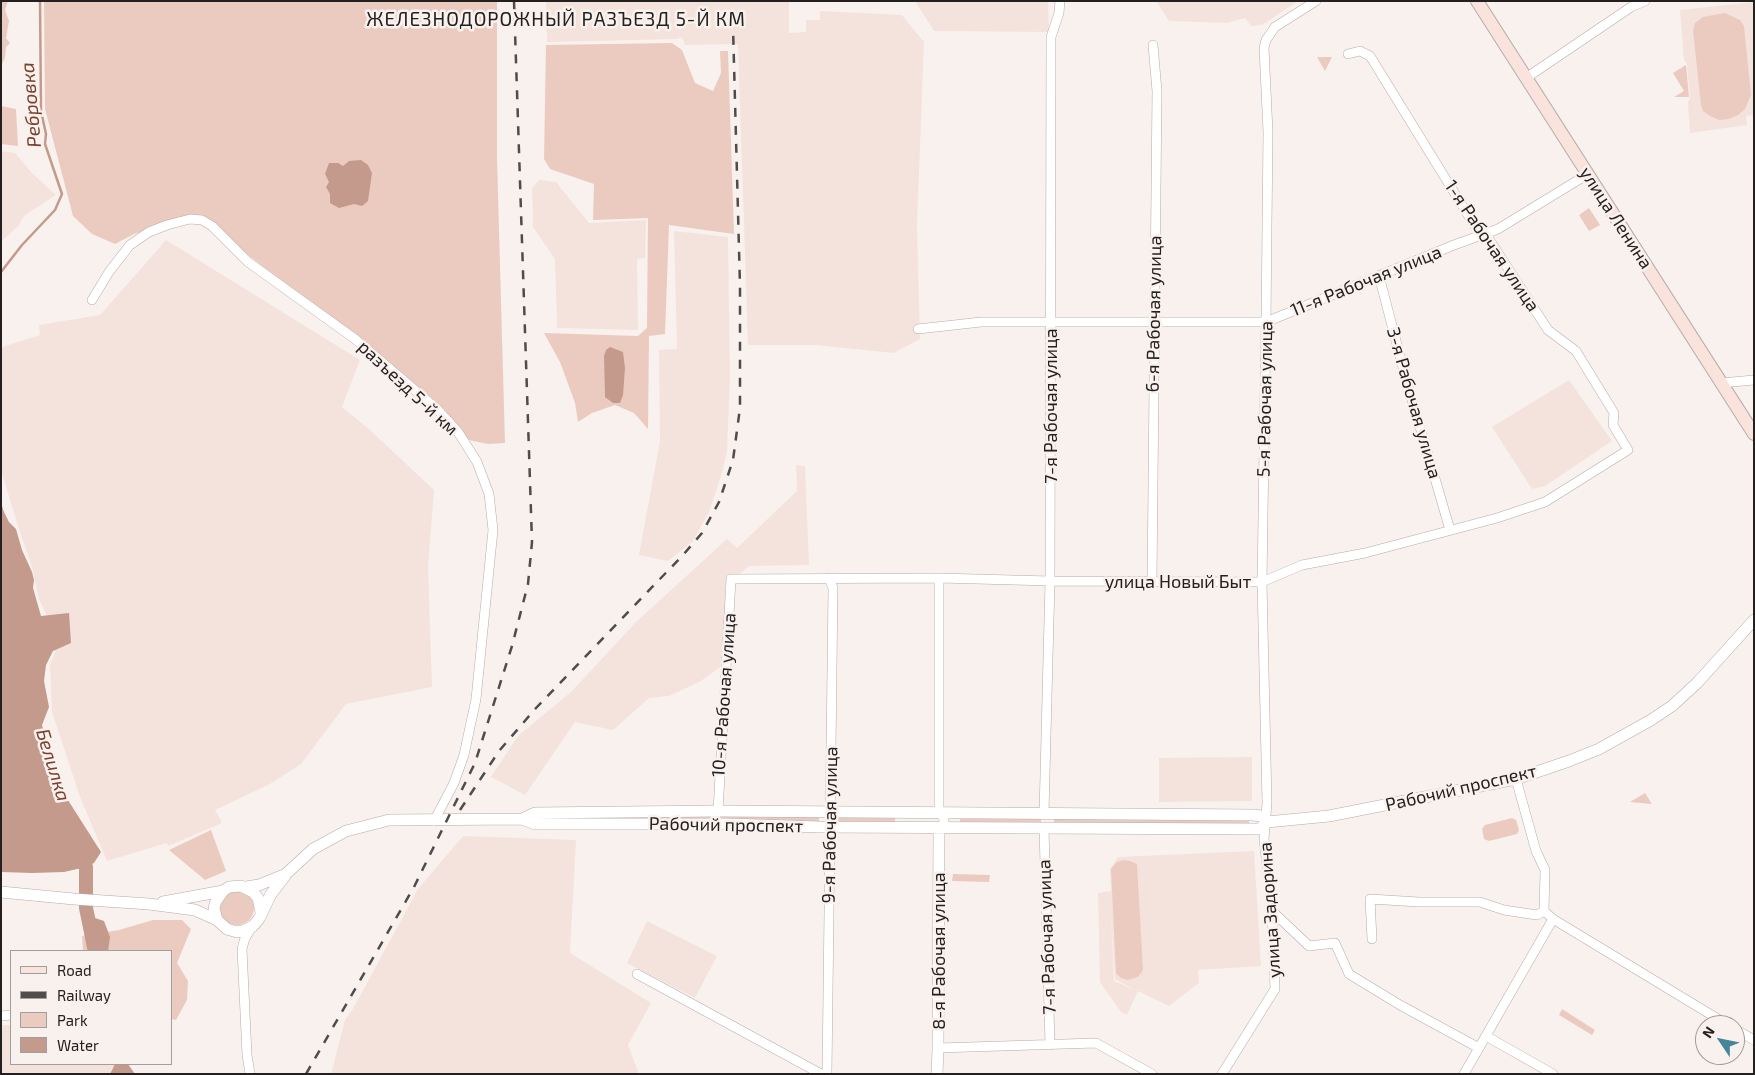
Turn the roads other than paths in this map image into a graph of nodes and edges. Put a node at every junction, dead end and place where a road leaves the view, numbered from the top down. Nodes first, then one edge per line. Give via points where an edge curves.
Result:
1 (1060, 1) edge
2 (1316, 1) edge
3 (1477, 1) edge
4 (1645, 1) edge
5 (1630, 4) edge
6 (1153, 45) dead end
7 (1348, 54) dead end
8 (1526, 78) junction
9 (1588, 174) junction
10 (1485, 233) junction
11 (1379, 276) junction
12 (92, 300) dead end
13 (1051, 322) junction
14 (1154, 322) junction
15 (1266, 322) junction
16 (918, 329) dead end
17 (1754, 380) edge
18 (1721, 383) junction
19 (1754, 434) edge
20 (1628, 450) joint
21 (1450, 530) junction
22 (828, 578) junction
23 (938, 578) junction
24 (731, 579) joint
25 (1050, 581) junction
26 (1152, 582) junction
27 (1262, 582) junction
28 (1754, 620) edge
29 (1516, 779) junction
30 (718, 811) junction
31 (830, 812) junction
32 (934, 813) junction
33 (1044, 813) junction
34 (522, 819) junction
35 (434, 820) junction
36 (1267, 822) junction
37 (830, 827) junction
38 (935, 828) junction
39 (1044, 828) junction
40 (286, 874) junction
41 (246, 887) junction
42 (223, 891) junction
43 (1, 892) edge
44 (149, 904) junction
45 (1272, 911) junction
46 (1544, 911) junction
47 (260, 912) junction
48 (1553, 919) junction
49 (217, 920) junction
50 (253, 926) junction
51 (227, 929) junction
52 (1372, 939) dead end
53 (242, 949) junction
54 (637, 974) dead end
55 (1711, 1015) edge
56 (1486, 1036) junction
57 (1050, 1045) junction
58 (938, 1048) junction
59 (1479, 1048) junction
60 (250, 1074) edge
61 (821, 1074) edge
62 (828, 1074) edge
63 (937, 1074) edge
64 (1152, 1074) edge
65 (1222, 1074) edge
66 (1464, 1074) edge
67 (1553, 1074) edge

1 - 13 street, 7-я Рабочая улица via 1051,37
2 - 15 street, 5-я Рабочая улица via 1275,27 1264,48 1268,132
3 - 8 main road, улица Ленина
4 - 5 street
5 - 8 street
6 - 14 street, 6-я Рабочая улица via 1157,91
7 - 10 street, 1-я Рабочая улица via 1360,51 1370,56 1476,228
8 - 9 main road, улица Ленина
9 - 10 street, 11-я Рабочая улица via 1498,229
9 - 18 main road, улица Ленина
10 - 11 street, 11-я Рабочая улица
10 - 20 street, 1-я Рабочая улица via 1548,330 1576,351 1614,413 1613,425
11 - 15 street, 11-я Рабочая улица
11 - 21 street, 3-я Рабочая улица
12 - 35 street, разъезд 5-й км via 130,244 167,225 190,219 202,220 248,262 355,339 438,410 478,462 489,494 492,530 476,699 464,755 454,783
13 - 14 street, 11-я Рабочая улица
13 - 16 street, 11-я Рабочая улица via 982,322
13 - 25 street, 7-я Рабочая улица
14 - 15 street, 11-я Рабочая улица
14 - 26 street, 6-я Рабочая улица
15 - 27 street, 5-я Рабочая улица
17 - 18 street
18 - 19 main road, улица Ленина
20 - 21 street, улица Новый Быт via 1545,502
21 - 27 street, улица Новый Быт via 1365,553 1302,565
22 - 23 street, улица Новый Быт
22 - 24 street, улица Новый Быт
22 - 31 street, 9-я Рабочая улица via 834,588
23 - 25 street, улица Новый Быт
23 - 32 street
24 - 30 street, 10-я Рабочая улица
25 - 26 street, улица Новый Быт
25 - 33 street, 7-я Рабочая улица
26 - 27 street, улица Новый Быт
27 - 36 street, 5-я Рабочая улица
28 - 29 street, Рабочий проспект via 1672,706 1600,749
29 - 36 street, Рабочий проспект via 1336,815
29 - 46 street via 1536,850 1545,870
30 - 31 street, Рабочий проспект
30 - 34 street, Рабочий проспект via 535,812
31 - 32 street, Рабочий проспект
31 - 37 street, 9-я Рабочая улица
32 - 33 street, Рабочий проспект
32 - 38 street via 944,818 944,823
32 - 38 street via 924,818 924,823
33 - 36 street, Рабочий проспект via 1254,815
34 - 35 street, Рабочий проспект
34 - 37 street, Рабочий проспект via 535,824
35 - 40 street, Рабочий проспект via 389,820 346,831 313,849
36 - 39 street, Рабочий проспект via 1256,829
36 - 45 street, улица Задорина via 1264,839
37 - 38 street, Рабочий проспект
37 - 62 street, 9-я Рабочая улица
38 - 39 street, Рабочий проспект
38 - 58 street, 8-я Рабочая улица
39 - 57 street, 7-я Рабочая улица
40 - 41 street, Рабочий проспект via 259,886
40 - 47 street
41 - 42 street via 235,886
41 - 47 street via 258,898
42 - 44 street
42 - 49 street via 214,908
43 - 44 street
44 - 49 street via 195,910
45 - 59 street via 1309,946 1335,943 1348,974
45 - 65 street, улица Задорина via 1275,989
46 - 48 street
46 - 52 street via 1537,914 1504,910 1480,902 1370,898
47 - 50 street
48 - 55 street
48 - 56 street
49 - 51 street
50 - 51 street via 237,932
50 - 53 street
51 - 53 street
53 - 60 street
54 - 61 street
56 - 59 street
56 - 67 street
57 - 58 street
57 - 64 street via 1096,1043
58 - 63 street, 8-я Рабочая улица
59 - 66 street

